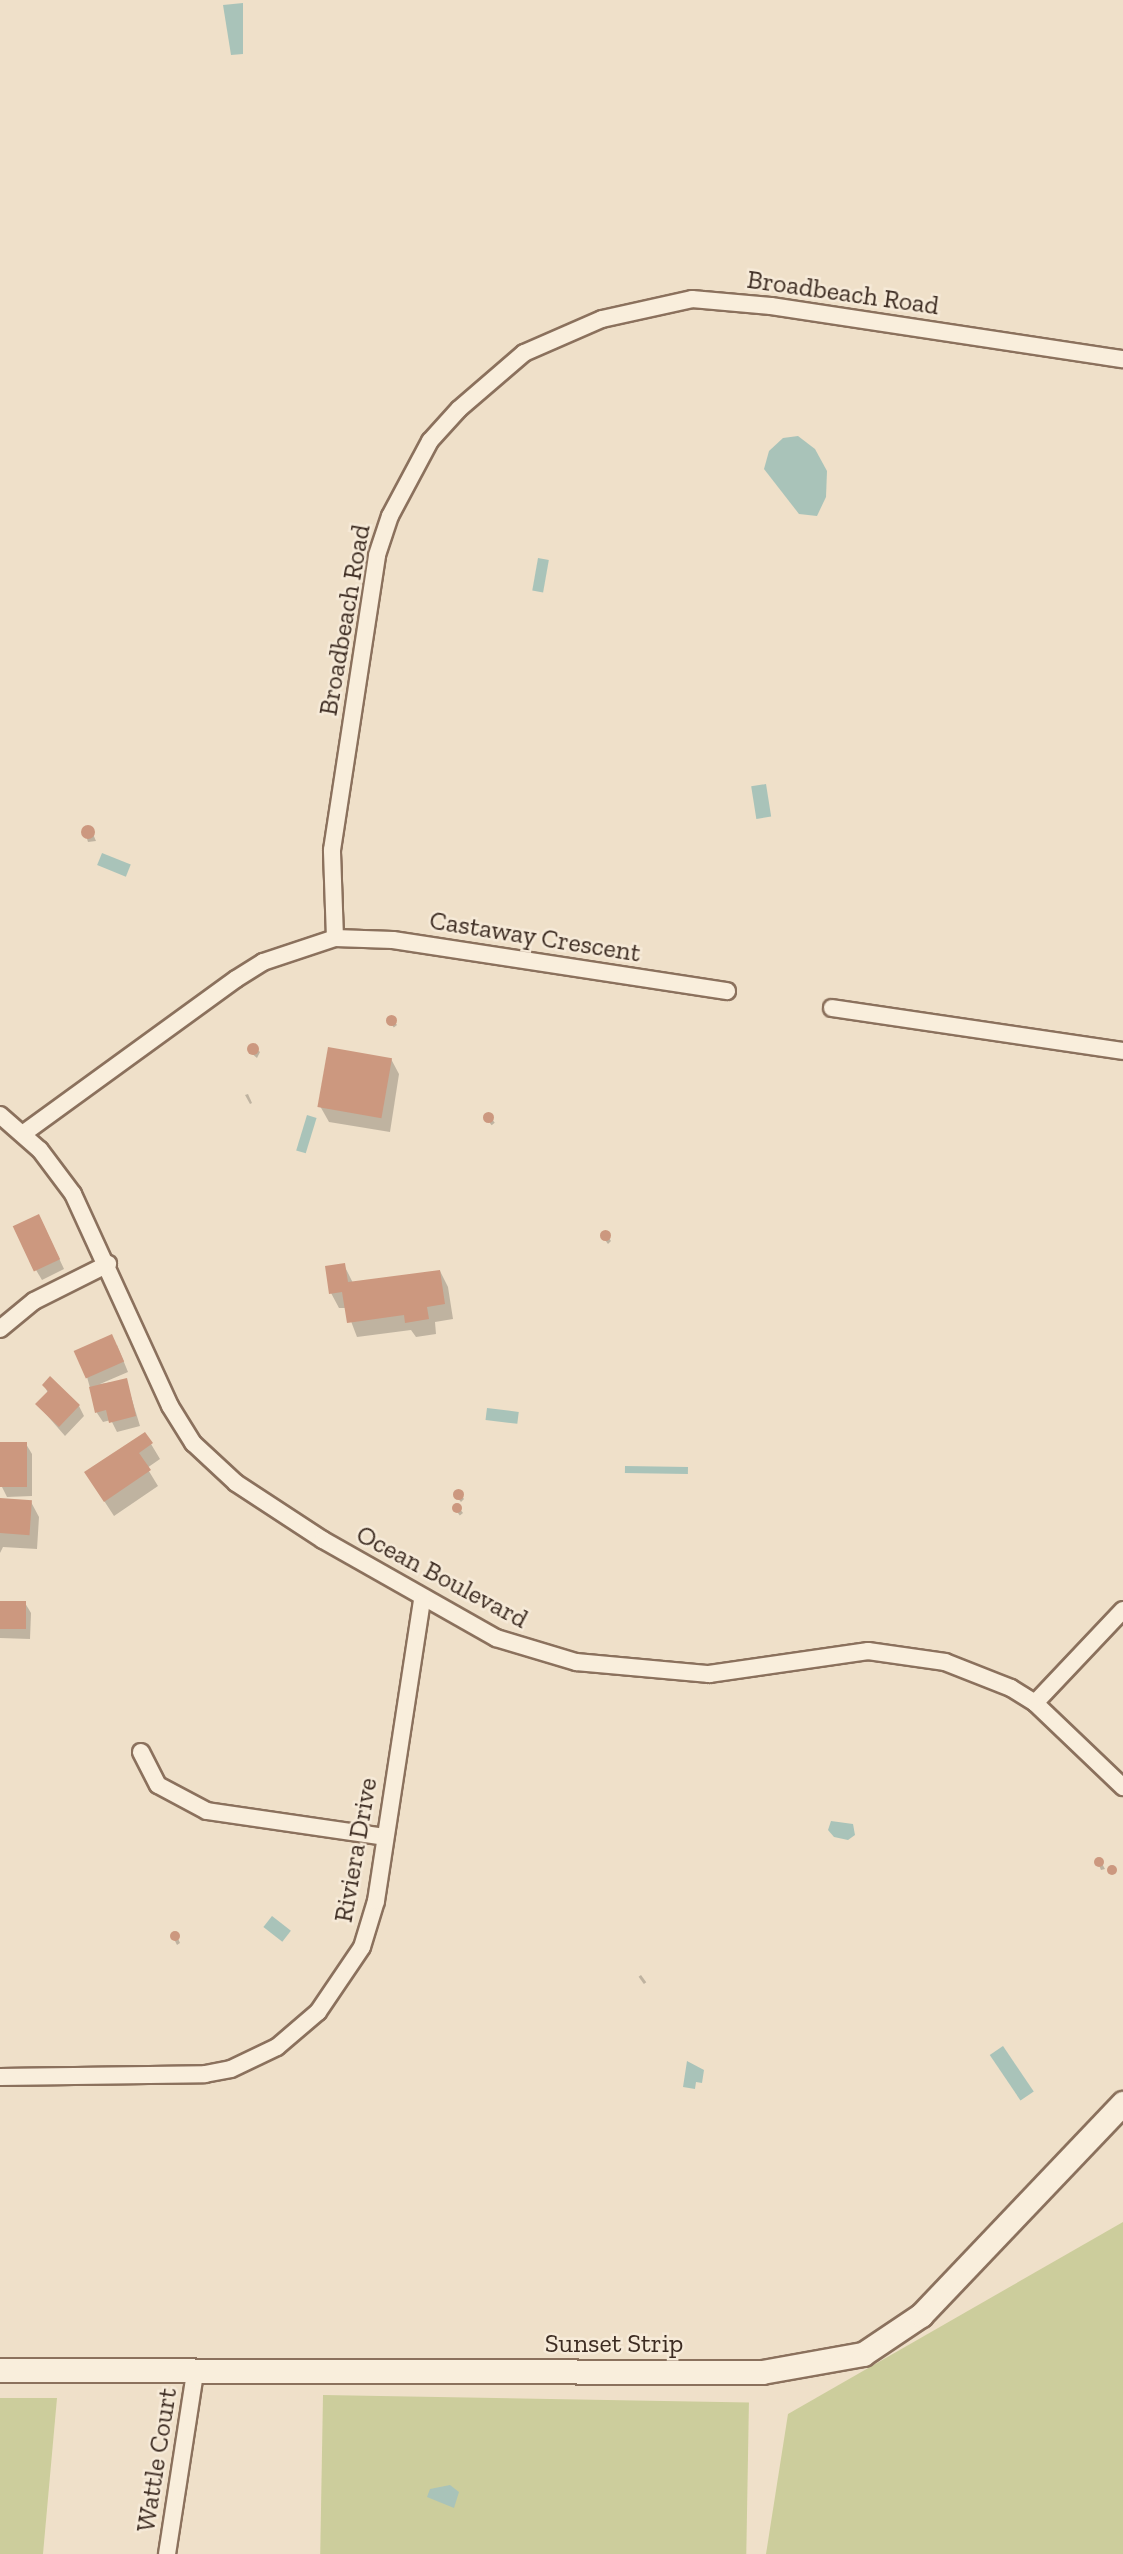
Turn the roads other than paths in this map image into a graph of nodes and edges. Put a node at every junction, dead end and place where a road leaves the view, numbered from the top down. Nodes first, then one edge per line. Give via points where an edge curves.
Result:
1 (1123, 359) edge
2 (335, 938) junction
3 (727, 991) dead end
4 (832, 1008) dead end
5 (1123, 1051) edge
6 (0, 1115) edge
7 (24, 1133) junction
8 (108, 1264) junction
9 (0, 1329) edge
10 (422, 1599) junction
11 (1123, 1610) edge
12 (1035, 1703) junction
13 (141, 1752) dead end
14 (1123, 1787) edge
15 (385, 1837) junction
16 (0, 2077) edge
17 (1123, 2103) edge
18 (0, 2370) edge
19 (195, 2373) junction
20 (167, 2554) edge

1 - 2 street, Broadbeach Road via 771,306 692,299 602,319 524,354 459,409 430,441 385,529 368,608 332,850
2 - 3 street, Castaway Crescent via 393,940
2 - 7 street via 264,962 236,978
4 - 5 street
6 - 7 street, Ocean Boulevard
7 - 8 street, Ocean Boulevard via 73,1195
8 - 9 street via 34,1301
8 - 10 street, Ocean Boulevard via 170,1406 193,1443 261,1502
10 - 12 street, Ocean Boulevard via 496,1638 576,1662 709,1674 868,1651 944,1661 1011,1688
10 - 15 street, Riviera Drive
11 - 12 street
12 - 14 street, Ocean Boulevard
13 - 15 street via 158,1786 207,1811
15 - 16 street, Riviera Drive via 376,1901 362,1947 318,2012 277,2047 231,2069 205,2074
17 - 19 street, Sunset Strip via 921,2315 863,2354 762,2372
18 - 19 street, Sunset Strip
19 - 20 street, Wattle Court

